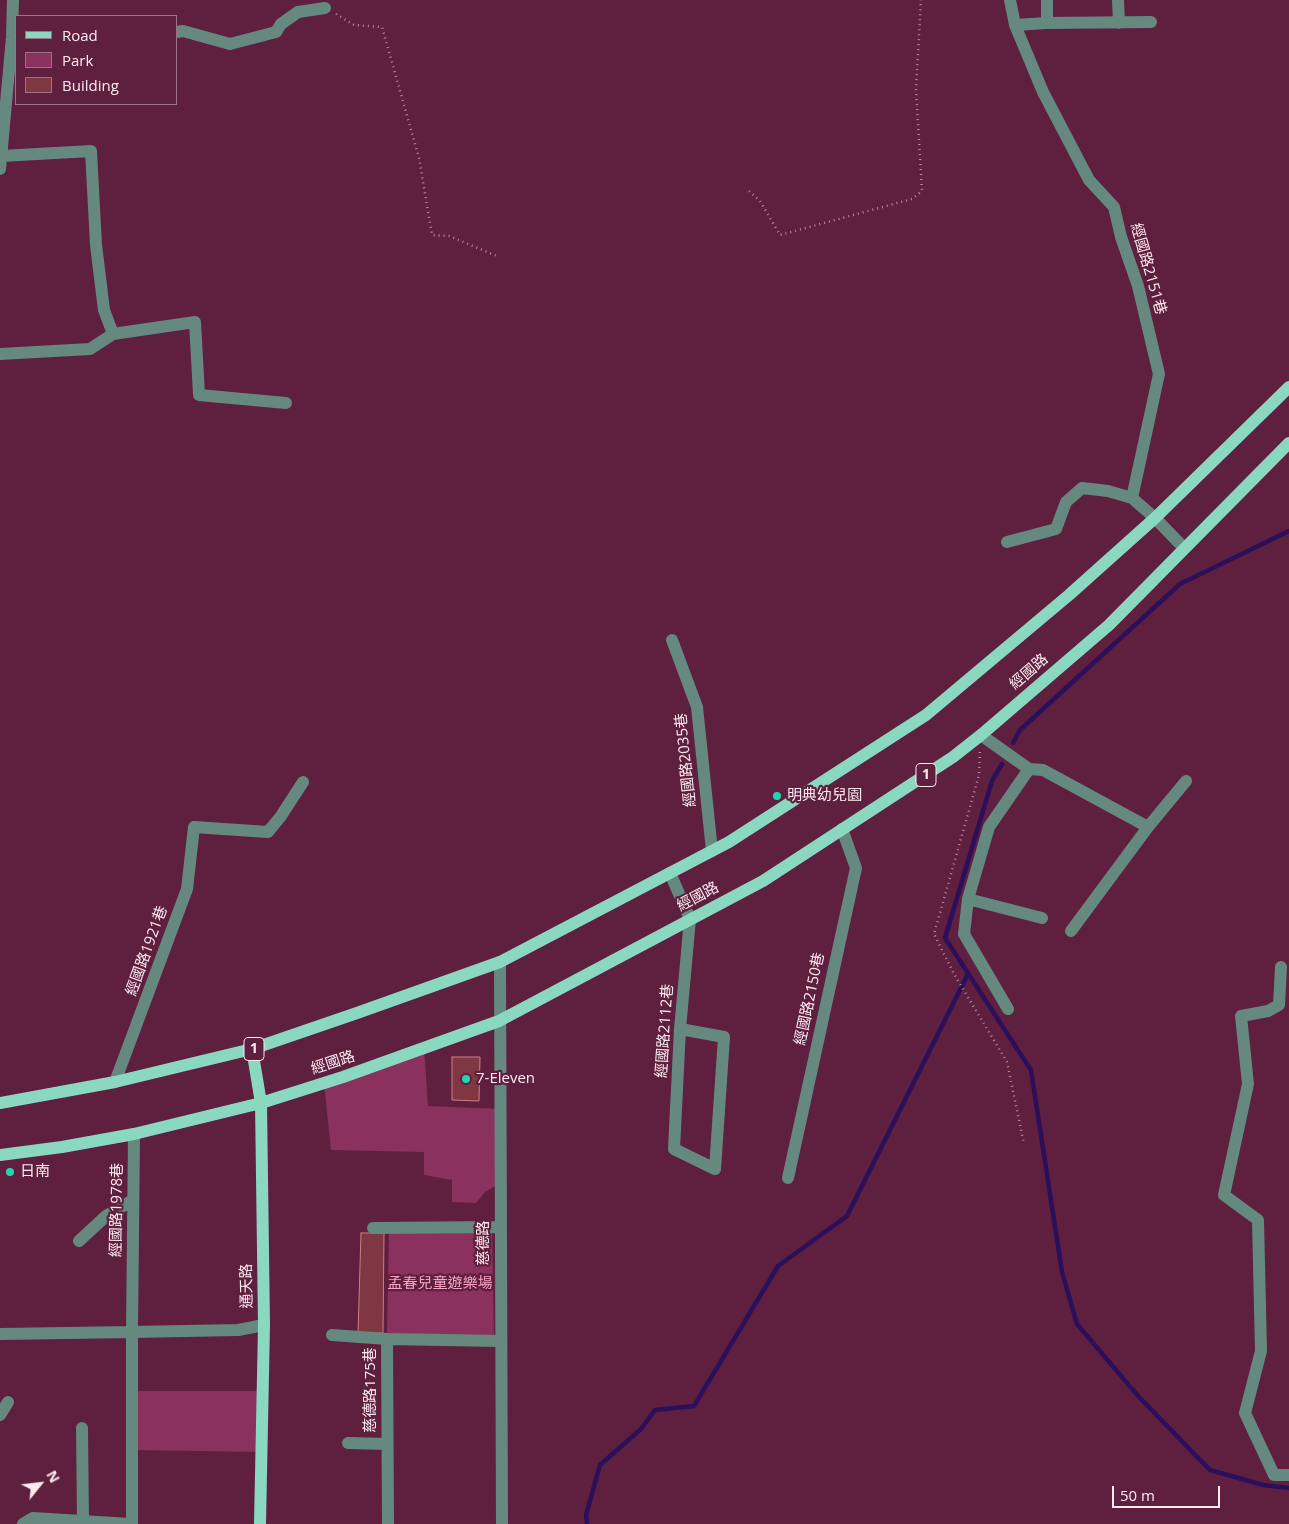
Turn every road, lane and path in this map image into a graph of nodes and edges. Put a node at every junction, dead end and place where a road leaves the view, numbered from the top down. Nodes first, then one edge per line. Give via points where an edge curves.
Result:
1 (13, 0) edge
2 (921, 0) edge
3 (1010, 0) edge
4 (1047, 0) edge
5 (1118, 0) edge
6 (325, 8) joint
7 (1151, 22) dead end
8 (1047, 23) junction
9 (1119, 23) junction
10 (1015, 25) junction
11 (178, 32) edge
12 (14, 37) edge
13 (1, 163) edge
14 (749, 191) dead end
15 (497, 256) dead end
16 (113, 334) junction
17 (0, 354) edge
18 (1289, 387) edge
19 (286, 403) dead end
20 (1289, 443) edge
21 (1132, 498) junction
22 (1155, 518) junction
23 (1007, 542) dead end
24 (1184, 548) junction
25 (672, 640) dead end
26 (981, 736) junction
27 (1029, 769) junction
28 (1186, 781) dead end
29 (303, 782) dead end
30 (1148, 827) junction
31 (842, 829) junction
32 (712, 851) junction
33 (670, 873) junction
34 (968, 899) junction
35 (1042, 918) dead end
36 (690, 919) junction
37 (1071, 931) dead end
38 (500, 962) junction
39 (1281, 967) dead end
40 (1008, 1009) dead end
41 (499, 1021) junction
42 (680, 1029) junction
43 (252, 1049) junction
44 (115, 1082) junction
45 (0, 1103) edge
46 (261, 1103) junction
47 (134, 1134) junction
48 (0, 1155) edge
49 (788, 1178) dead end
50 (133, 1200) junction
51 (500, 1227) junction
52 (373, 1228) dead end
53 (79, 1241) dead end
54 (264, 1325) junction
55 (132, 1332) junction
56 (0, 1334) edge
57 (332, 1335) dead end
58 (387, 1339) junction
59 (500, 1341) junction
60 (8, 1402) dead end
61 (0, 1415) edge
62 (82, 1428) dead end
63 (348, 1443) dead end
64 (388, 1444) junction
65 (1289, 1474) edge
66 (83, 1521) junction
67 (22, 1524) edge
68 (131, 1524) edge
69 (260, 1524) edge
70 (388, 1524) edge
71 (502, 1524) edge

1 - 12 street
2 - 14 path via 916,90 922,191 912,199 780,235 760,201
3 - 10 street, 經國路2151巷
4 - 8 street
5 - 9 street
6 - 11 street via 298,12 276,32 230,44
6 - 15 path via 354,25 382,26 419,158 432,234 449,236
7 - 9 street
8 - 9 street
8 - 10 street
10 - 21 street, 經國路2151巷 via 1043,92 1090,180 1114,207 1138,286 1159,374
12 - 13 street
13 - 16 street via 91,151 96,245 104,310
16 - 17 street via 90,349
16 - 19 street via 195,322 199,395
18 - 22 main road, 1
20 - 24 main road, 經國路 / 1
21 - 22 street
21 - 23 street via 1082,488 1066,502 1056,529
22 - 24 street
22 - 32 main road, 1 via 926,715
24 - 26 main road, 經國路 / 1 via 1109,625
25 - 32 street, 經國路2035巷 via 697,707
26 - 27 street
26 - 31 main road, 經國路 / 1
27 - 30 street via 1043,770
27 - 34 street via 989,827
28 - 30 street
29 - 44 street, 經國路1921巷 via 268,832 194,827 187,889
30 - 37 street
31 - 36 main road, 經國路 / 1 via 762,881
31 - 49 street, 經國路2150巷 via 856,868
32 - 33 main road, 1
33 - 36 street, 經國路2112巷
33 - 38 main road, 1
34 - 35 street
34 - 40 street via 964,934
36 - 41 main road, 經國路 / 1
36 - 42 street, 經國路2112巷
38 - 41 street, 慈德路
38 - 43 main road, 1
39 - 65 street via 1279,1005 1268,1011 1241,1016 1248,1084 1224,1195 1258,1220 1261,1352 1244,1413 1274,1475
41 - 46 main road, 經國路 / 1
41 - 51 street, 慈德路
42 - 42 street, 經國路2112巷 via 724,1037 715,1169 674,1149
43 - 44 main road, 1
43 - 46 main road, 通天路
44 - 45 main road, 1
46 - 47 main road, 經國路 / 1
46 - 54 main road, 通天路
47 - 48 main road, 經國路 / 1
47 - 50 street, 經國路1978巷
50 - 53 street via 106,1216
50 - 55 street, 經國路1978巷
51 - 52 street
51 - 59 street, 慈德路
54 - 55 street via 238,1330
54 - 69 main road, 通天路
55 - 56 street
55 - 68 street, 經國路1978巷
57 - 58 street
58 - 59 street, 慈德路175巷
58 - 64 street, 慈德路175巷
59 - 71 street, 慈德路
60 - 61 street
62 - 66 street
63 - 64 street
64 - 70 street, 慈德路175巷
66 - 67 street via 33,1518
66 - 68 street

